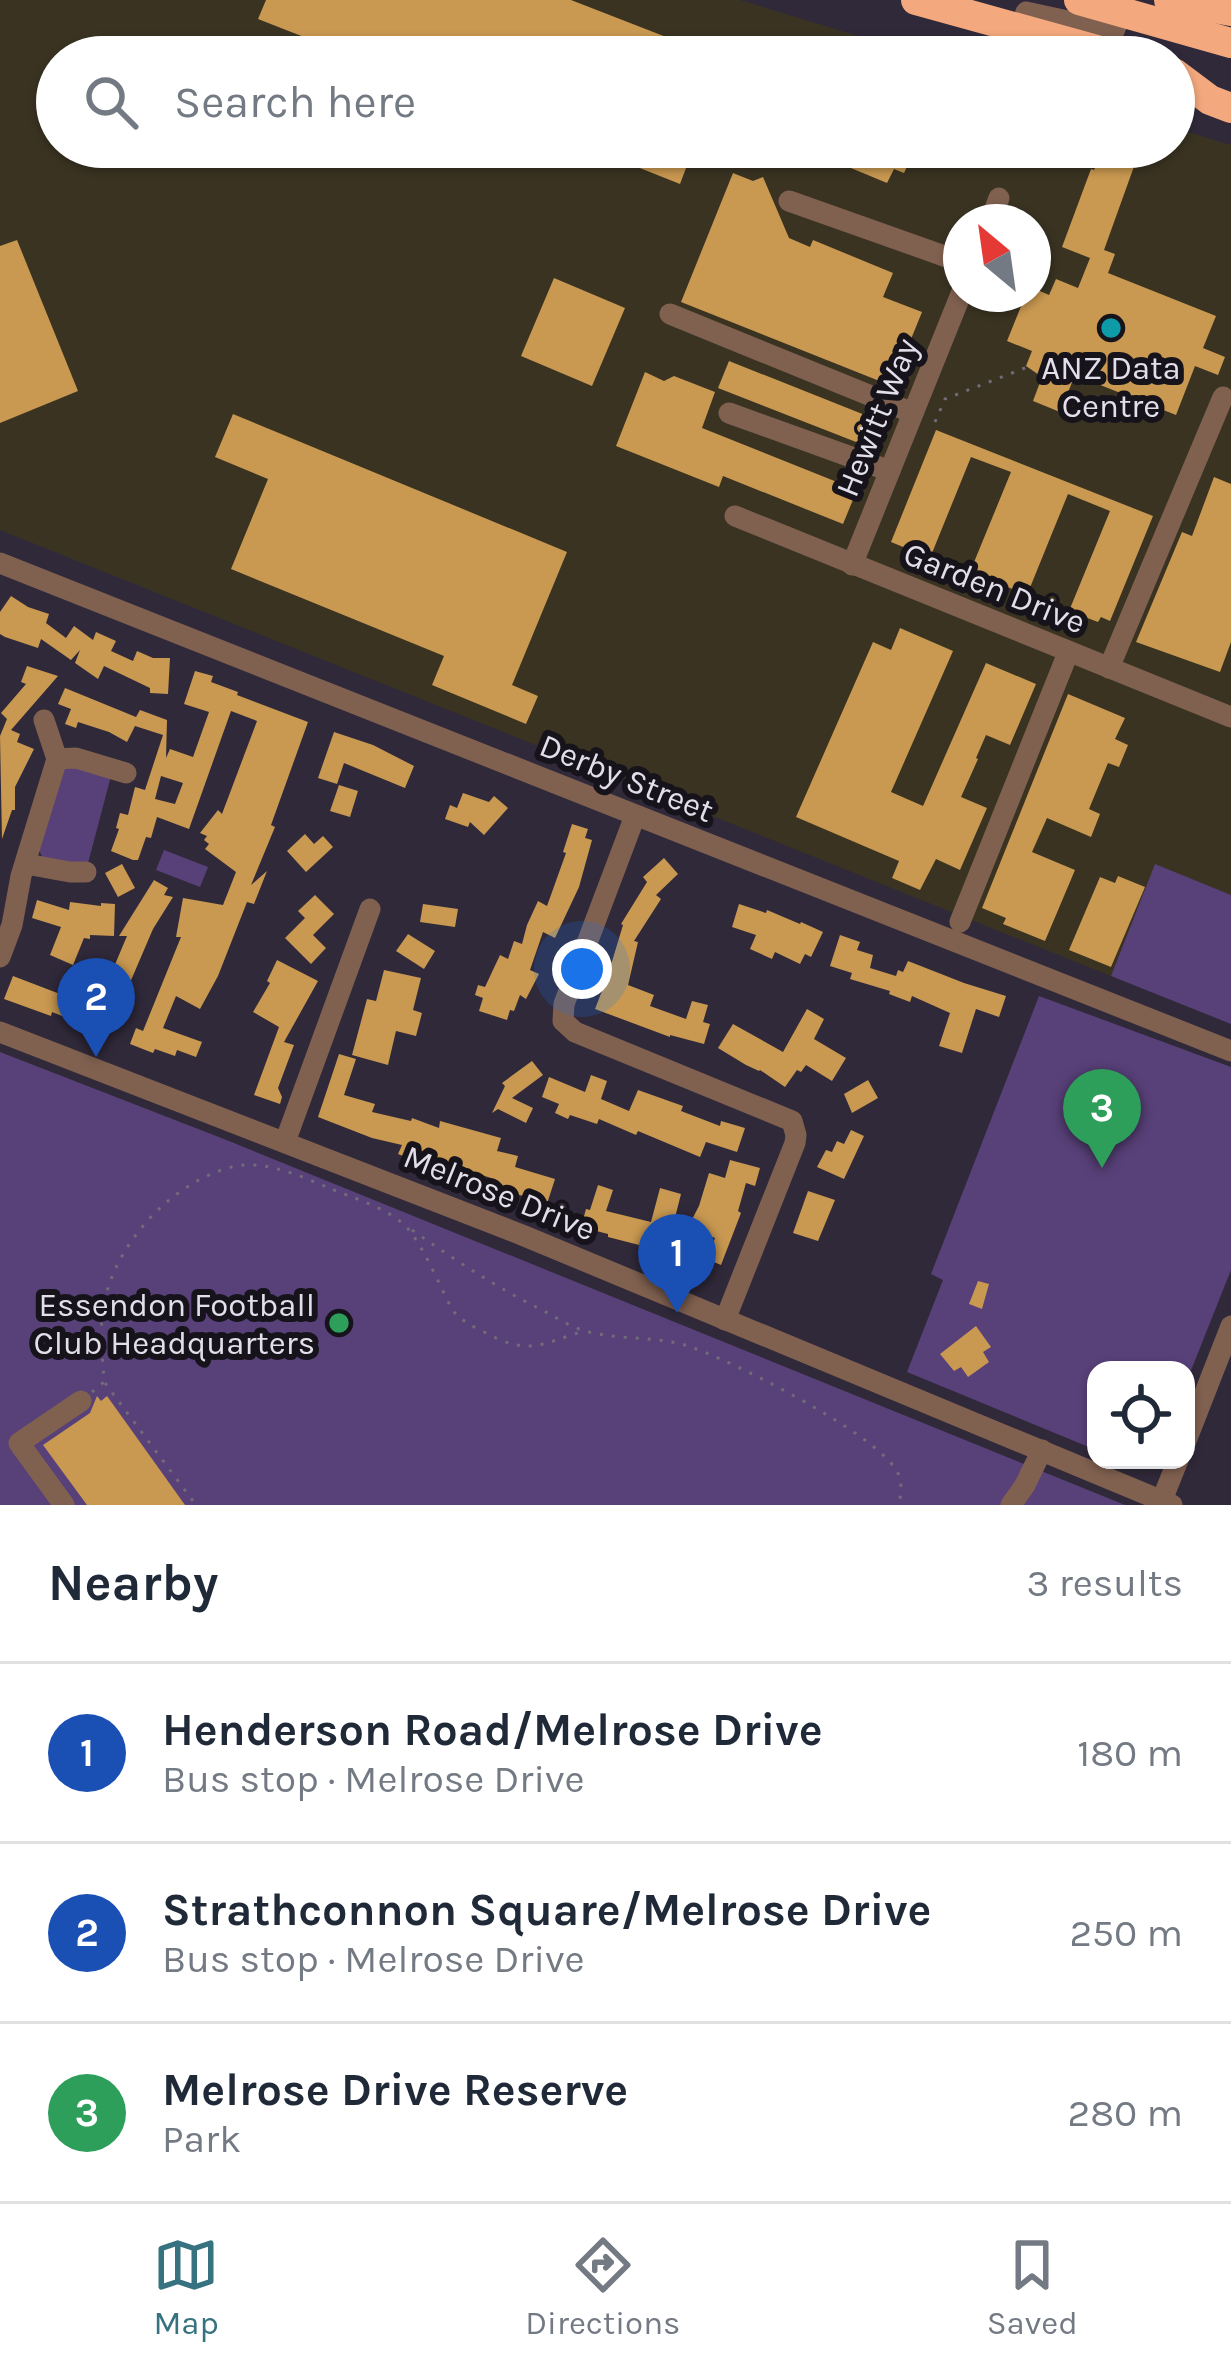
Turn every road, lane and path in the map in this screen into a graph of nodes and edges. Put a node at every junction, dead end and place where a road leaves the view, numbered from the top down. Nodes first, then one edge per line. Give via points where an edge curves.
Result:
1 (916, 0) edge
2 (1079, 0) edge
3 (1168, 0) edge
4 (1231, 10) edge
5 (1122, 12) junction
6 (1021, 27) junction
7 (1051, 36) edge
8 (1231, 43) edge
9 (1195, 79) edge
10 (1195, 89) edge
11 (1231, 89) edge
12 (1231, 108) edge
13 (999, 198) dead end
14 (789, 201) dead end
15 (997, 204) edge
16 (943, 256) edge
17 (954, 312) edge
18 (670, 314) dead end
19 (1030, 366) dead end
20 (1223, 397) dead end
21 (729, 413) dead end
22 (913, 413) junction
23 (935, 422) dead end
24 (890, 471) junction
25 (735, 516) dead end
26 (0, 562) edge
27 (853, 566) junction
28 (1068, 652) junction
29 (1108, 668) junction
30 (1230, 712) edge
31 (44, 720) dead end
32 (57, 759) junction
33 (126, 772) dead end
34 (635, 816) junction
35 (26, 864) junction
36 (86, 872) dead end
37 (370, 909) dead end
38 (960, 922) dead end
39 (0, 957) edge
40 (0, 1032) edge
41 (1231, 1051) edge
42 (285, 1142) junction
43 (408, 1228) junction
44 (725, 1320) junction
45 (1231, 1326) edge
46 (584, 1331) junction
47 (104, 1382) junction
48 (80, 1401) joint
49 (1195, 1418) edge
50 (1042, 1450) junction
51 (1175, 1469) edge
52 (1165, 1504) edge
53 (64, 1505) edge
54 (196, 1505) edge
55 (899, 1505) edge
56 (1011, 1505) edge

1 - 6 highway
2 - 5 highway
3 - 4 highway
5 - 6 street via 1114,31 1026,12
5 - 8 highway
6 - 7 highway
9 - 11 highway
10 - 12 highway
13 - 15 street
14 - 16 street
17 - 22 street, Hewitt Way
18 - 22 street
19 - 23 path via 945,399
20 - 29 street
21 - 24 street
22 - 24 street, Hewitt Way
24 - 27 street, Hewitt Way
25 - 27 street, Garden Drive
26 - 34 street, Derby Street
27 - 28 street, Garden Drive
28 - 29 street, Garden Drive
28 - 38 street
29 - 30 street, Garden Drive
31 - 32 street
32 - 33 street
32 - 35 street
34 - 41 street, Derby Street
34 - 44 street via 563,1021 792,1121 795,1143
35 - 36 street
35 - 39 street
37 - 42 street
40 - 42 street, Melrose Drive
42 - 44 street, Melrose Drive
43 - 46 path via 483,1280
43 - 46 path via 460,1319 524,1348
43 - 47 path via 269,1166 234,1166 202,1180 164,1204 115,1268 102,1315
44 - 50 street, Melrose Drive
45 - 49 street
46 - 55 path via 685,1345 813,1406 898,1472
47 - 48 path
47 - 54 path
48 - 53 street via 19,1443
50 - 52 street, Melrose Drive
50 - 56 street
51 - 52 street

